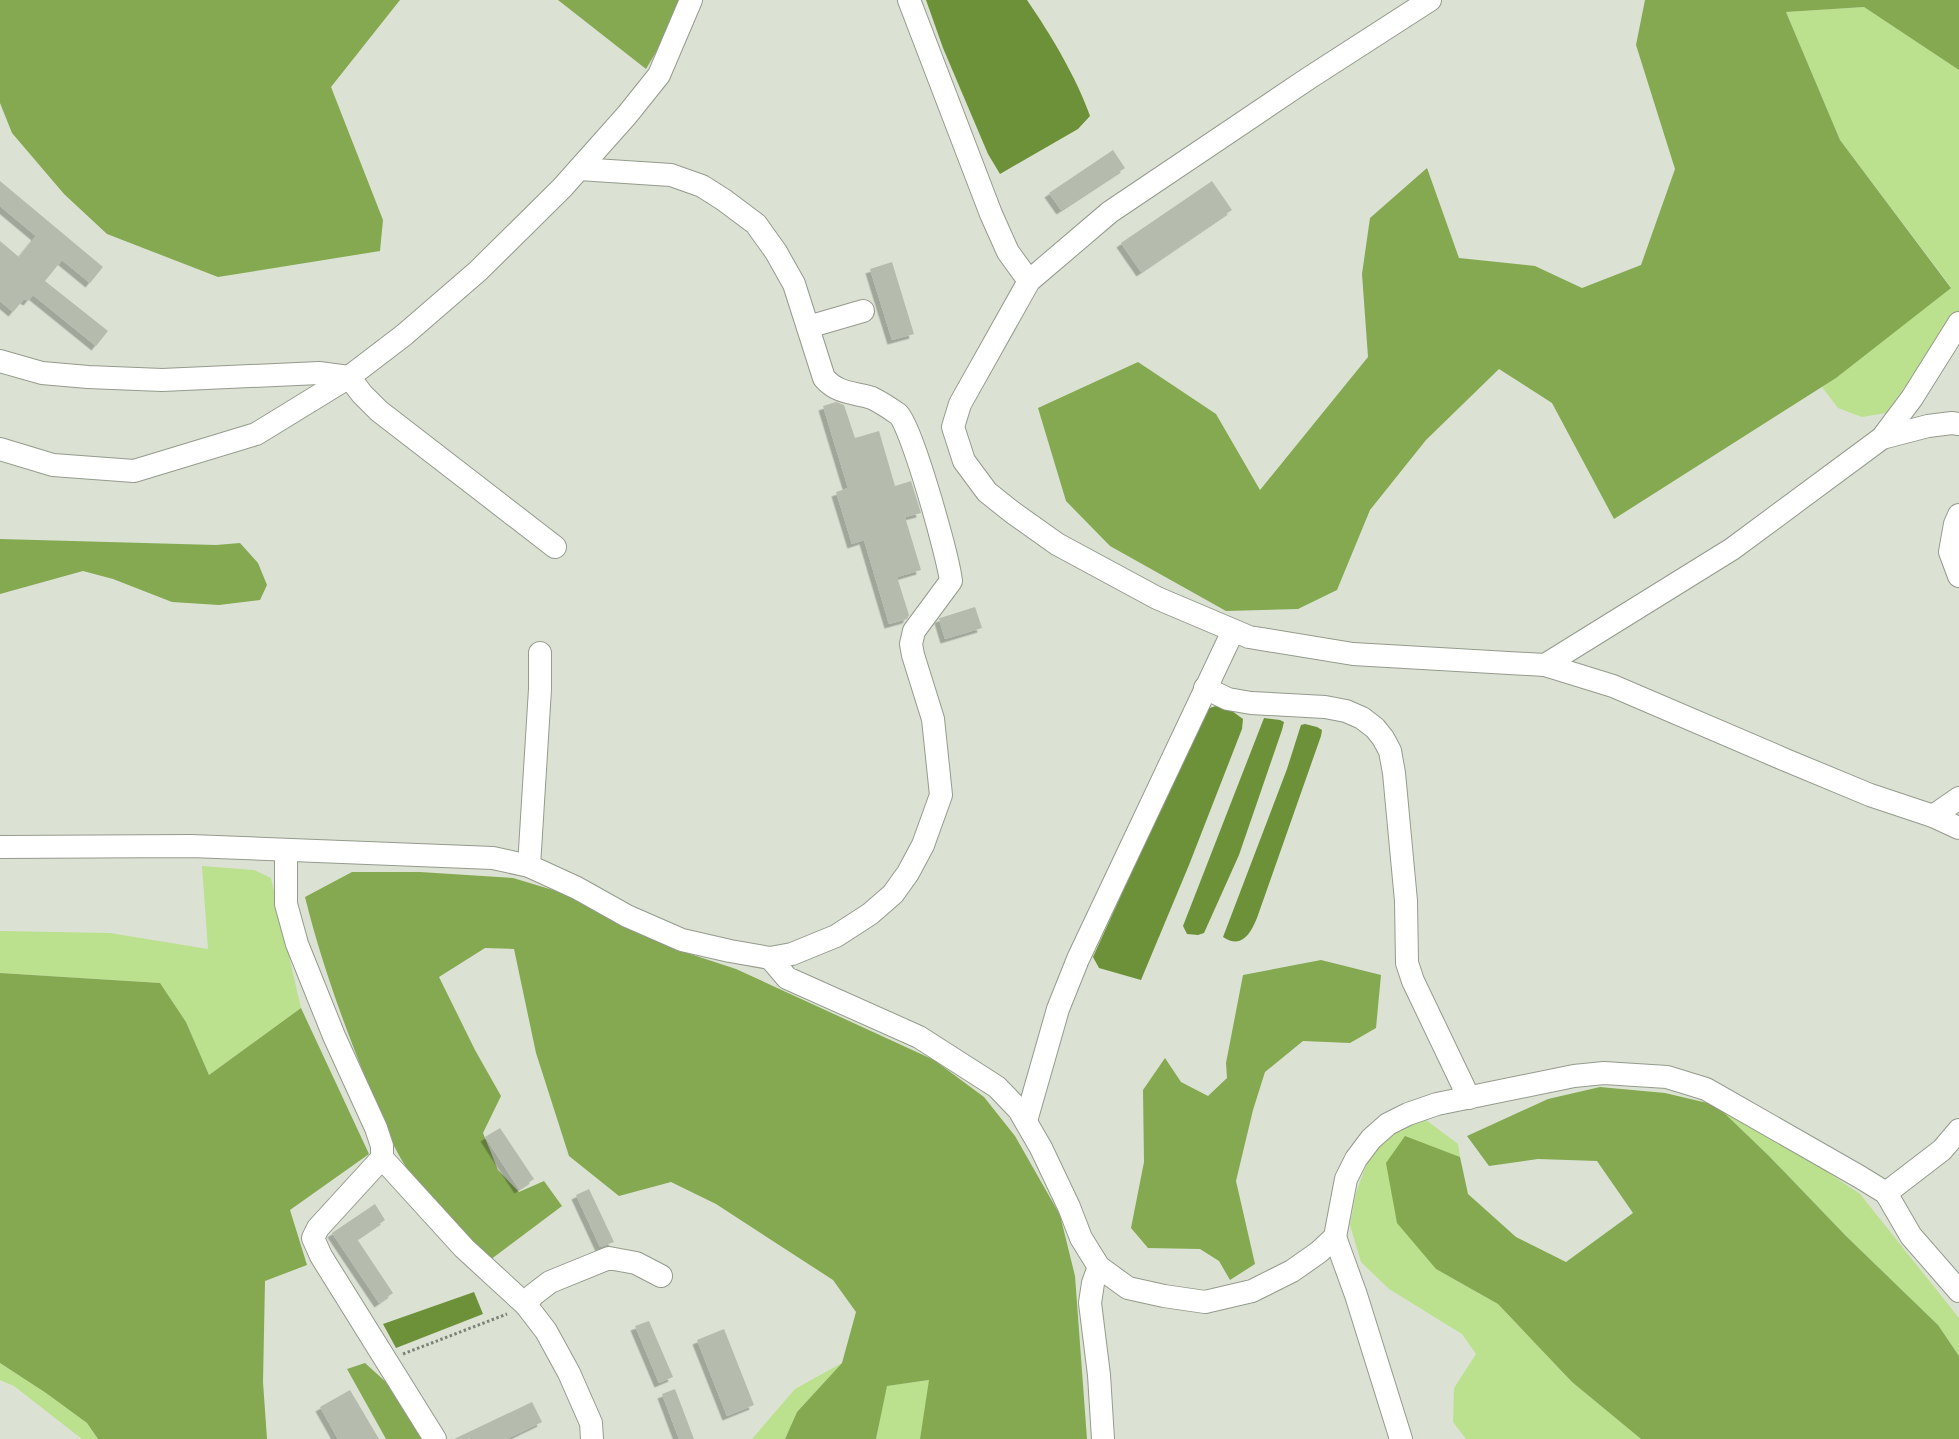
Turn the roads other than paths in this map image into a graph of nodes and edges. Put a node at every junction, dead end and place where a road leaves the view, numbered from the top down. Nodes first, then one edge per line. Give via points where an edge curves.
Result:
1 (691, 0) edge
2 (909, 0) edge
3 (1430, 0) edge
4 (579, 169) junction
5 (1029, 281) junction
6 (864, 311) dead end
7 (1959, 323) edge
8 (808, 327) junction
9 (0, 361) edge
10 (349, 377) junction
11 (1959, 424) edge
12 (1882, 438) junction
13 (0, 449) edge
14 (1959, 515) edge
15 (555, 547) dead end
16 (1959, 576) edge
17 (1233, 630) junction
18 (540, 653) dead end
19 (1545, 665) junction
20 (1205, 688) junction
21 (1959, 798) edge
22 (1933, 816) junction
23 (1959, 828) edge
24 (0, 847) edge
25 (286, 850) junction
26 (529, 866) junction
27 (770, 958) junction
28 (1469, 1098) junction
29 (1026, 1121) junction
30 (1959, 1130) edge
31 (382, 1158) junction
32 (1886, 1193) junction
33 (1335, 1237) junction
34 (1099, 1266) junction
35 (661, 1276) dead end
36 (1959, 1291) edge
37 (526, 1305) junction
38 (435, 1439) edge
39 (592, 1439) edge
40 (1104, 1439) edge
41 (1401, 1439) edge

1 - 4 street via 659,75
2 - 5 street via 991,214 1008,252
3 - 5 street via 1110,212
4 - 8 street via 670,175 702,186 724,200 756,224 776,252 794,284
4 - 10 street via 478,271 404,336
5 - 17 street via 960,404 953,427 964,461 987,492 1057,544 1158,598
6 - 8 street
7 - 12 street via 1912,398
8 - 27 street via 824,378 831,386 873,399 900,416 912,441 948,559 951,581 914,631 911,644 933,719 941,795 924,844 893,894 836,936 792,954
9 - 10 street via 42,373 88,377 162,380 319,373
10 - 13 street via 256,434 134,471 53,465
10 - 15 street via 380,410
11 - 12 street via 1928,426
12 - 19 street via 1732,549
14 - 16 street via 1950,552
17 - 19 street via 1249,637 1353,654
17 - 20 street
18 - 26 street
19 - 22 street via 1613,686 1861,791
20 - 28 street via 1228,700 1346,710 1362,718 1383,738 1390,751 1394,773 1406,901 1408,963
20 - 29 street via 1078,959 1058,1009
21 - 22 street
22 - 23 street
24 - 25 street via 191,846
25 - 26 street via 493,858
25 - 31 street via 286,904 297,944 376,1128
26 - 27 street via 682,940
27 - 29 street via 787,978 935,1047 997,1087
28 - 32 street via 1604,1072 1667,1077 1706,1089
28 - 33 street via 1408,1114 1388,1124 1371,1139 1346,1179
29 - 34 street via 1081,1238
30 - 32 street via 1942,1150
31 - 37 street via 464,1248
31 - 38 street via 318,1228 313,1238
32 - 36 street via 1911,1236
33 - 34 street via 1292,1271 1252,1291 1206,1302 1128,1288
33 - 41 street
34 - 40 street via 1090,1303
35 - 37 street via 636,1263 609,1258 550,1282
37 - 39 street via 546,1331 569,1373 591,1423

